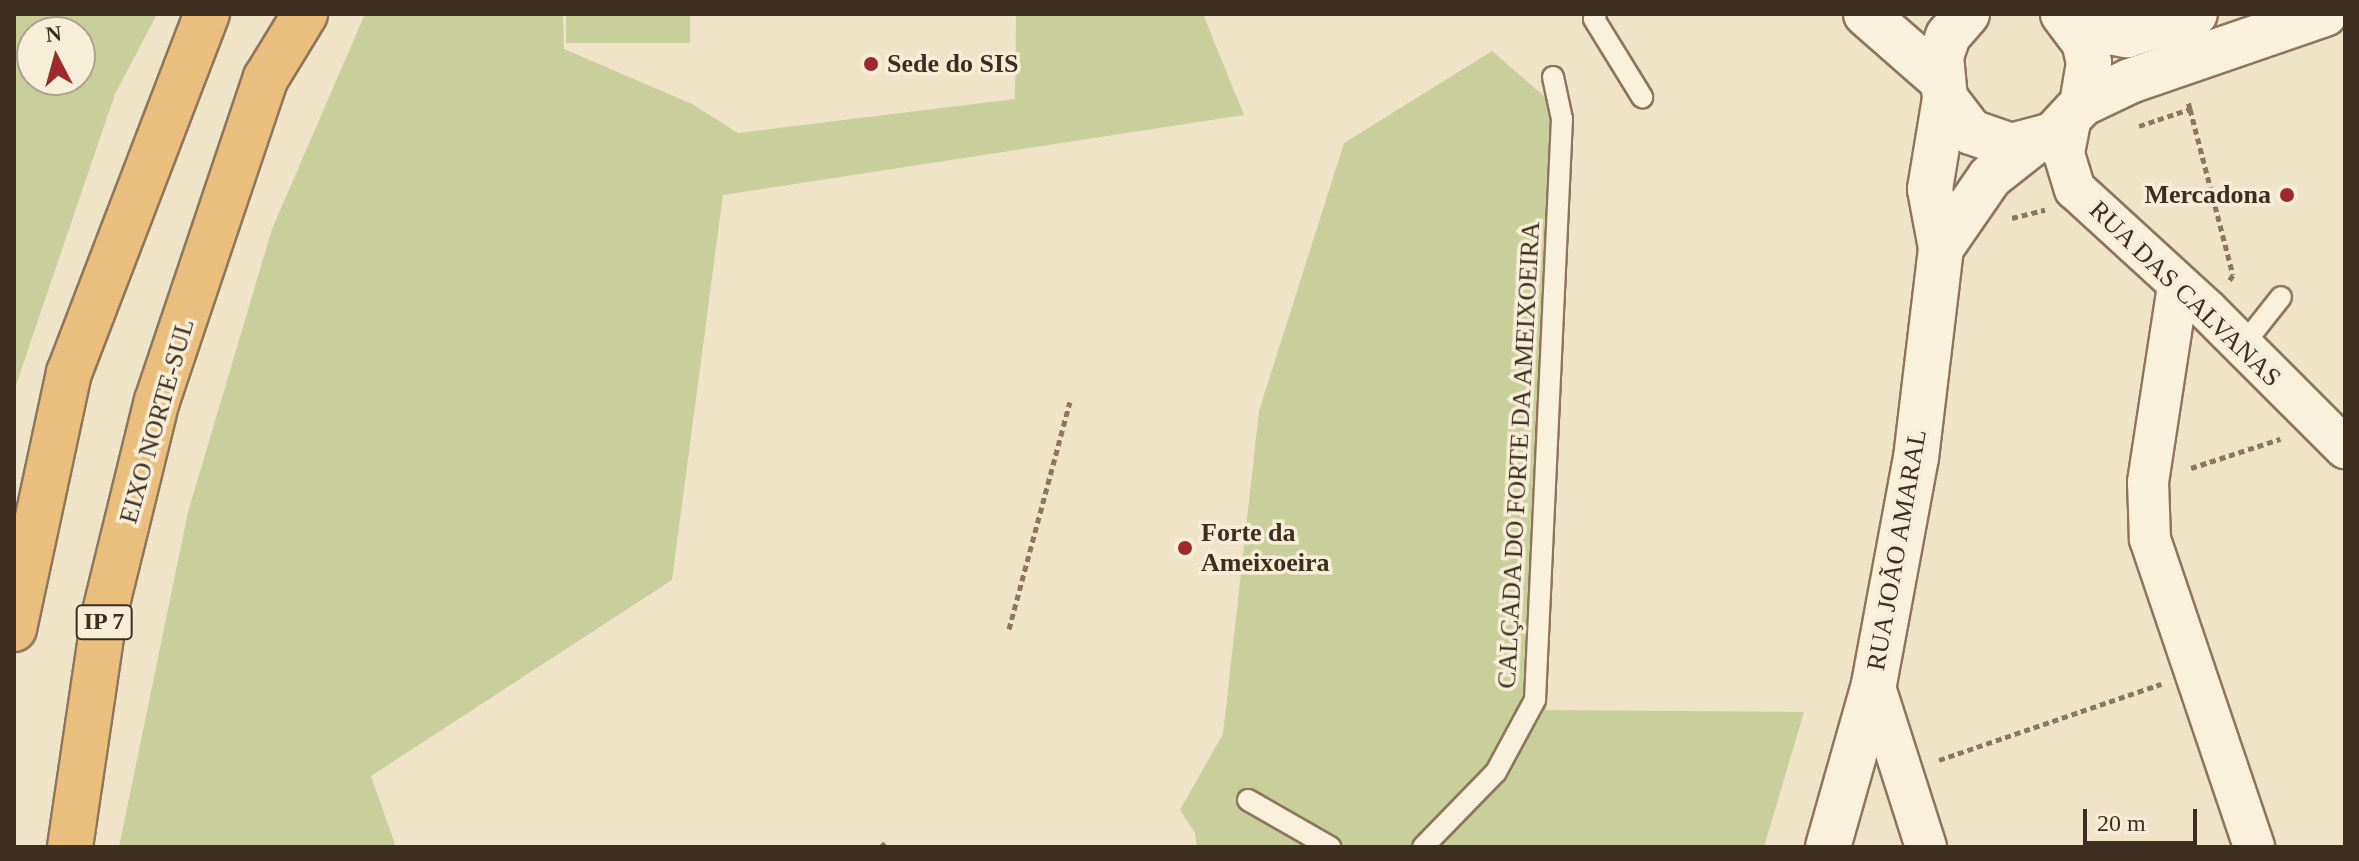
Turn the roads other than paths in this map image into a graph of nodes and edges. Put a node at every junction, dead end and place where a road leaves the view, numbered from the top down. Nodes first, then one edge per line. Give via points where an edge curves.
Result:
1 (207, 14) edge
2 (305, 14) edge
3 (1596, 14) edge
4 (1866, 14) edge
5 (1967, 14) edge
6 (2064, 14) edge
7 (2195, 14) edge
8 (2325, 14) edge
9 (1553, 77) dead end
10 (1942, 88) junction
11 (1642, 97) dead end
12 (2076, 113) junction
13 (2033, 143) junction
14 (1941, 248) junction
15 (2178, 286) junction
16 (2281, 297) dead end
17 (2243, 345) junction
18 (2333, 437) edge
19 (14, 629) edge
20 (1874, 684) junction
21 (1248, 800) dead end
22 (1824, 846) edge
23 (70, 847) edge
24 (1330, 847) edge
25 (1423, 847) edge
26 (1926, 847) edge
27 (2254, 847) edge

1 - 19 highway via 69,373
2 - 23 highway, EIXO NORTE-SUL / IP 7 via 266,78 157,401 104,616
3 - 11 lane via 1594,19
4 - 10 street
5 - 10 street, RUA JOÃO AMARAL via 1948,36
6 - 7 street via 2092,29 2127,35
6 - 12 street via 2084,42 2089,63
8 - 12 street, RUA JOÃO AMARAL via 2130,81
9 - 25 lane, CALÇADA DO FORTE DA AMEIXOEIRA via 1562,119 1535,700 1496,772
10 - 13 street via 1971,132 2011,146
10 - 14 street, RUA JOÃO AMARAL via 1930,189
12 - 13 street, RUA JOÃO AMARAL
12 - 15 street, RUA DAS CALVANAS via 2064,154 2075,189
13 - 14 street, RUA JOÃO AMARAL via 1990,177
14 - 20 street, RUA JOÃO AMARAL via 1916,458
15 - 17 street, RUA DAS CALVANAS
15 - 27 street via 2148,482 2150,539
16 - 17 lane
17 - 18 street, RUA DAS CALVANAS
20 - 22 street, RUA JOÃO AMARAL
20 - 26 street
21 - 24 lane

